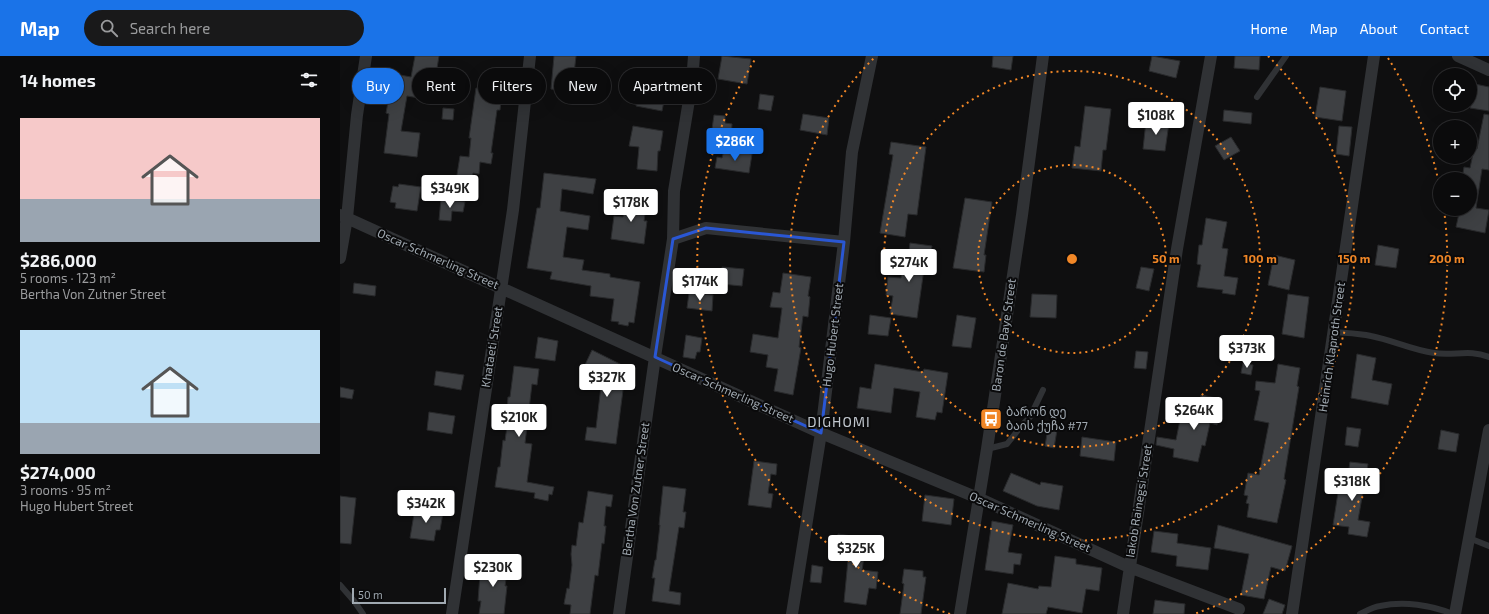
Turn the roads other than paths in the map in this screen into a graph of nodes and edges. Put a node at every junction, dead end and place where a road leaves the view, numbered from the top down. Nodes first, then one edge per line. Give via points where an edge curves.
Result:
1 (366, 56) edge
2 (530, 56) edge
3 (694, 56) edge
4 (872, 56) edge
5 (1043, 56) edge
6 (1211, 56) edge
7 (1286, 56) edge
8 (1374, 56) edge
9 (1458, 56) edge
10 (1489, 70) edge
11 (1257, 97) dead end
12 (344, 217) edge
13 (673, 239) junction
14 (844, 242) junction
15 (340, 258) edge
16 (501, 287) junction
17 (1334, 332) junction
18 (655, 357) junction
19 (1489, 358) edge
20 (1043, 390) dead end
21 (1489, 430) edge
22 (821, 432) junction
23 (987, 448) junction
24 (978, 498) junction
25 (1468, 538) junction
26 (1489, 546) edge
27 (1129, 567) junction
28 (340, 586) edge
29 (1239, 609) dead end
30 (363, 614) edge
31 (452, 614) edge
32 (619, 614) edge
33 (792, 614) edge
34 (960, 614) edge
35 (1123, 614) edge
36 (1292, 614) edge
37 (1360, 614) edge
38 (1454, 614) edge

1 - 12 street
2 - 16 street, Khataeti Street
3 - 13 street, Bertha Von Zutner Street via 674,191
4 - 14 street, Hugo Hubert Street via 852,152
5 - 23 street, Baron de Baye Street
6 - 27 street, Iakob Rainegsi Street via 1178,249
7 - 11 lane
8 - 17 street, Heinrich Klaproth Street
9 - 10 street
12 - 15 street
12 - 16 street, Oscar Schmerling Street
13 - 14 street via 706,228
13 - 18 street, Bertha Von Zutner Street
14 - 22 street, Hugo Hubert Street
16 - 18 street, Oscar Schmerling Street
16 - 31 street, Khataeti Street
17 - 19 lane via 1371,336 1440,354 1472,352
17 - 36 street, Heinrich Klaproth Street
18 - 22 street, Oscar Schmerling Street
18 - 32 street, Bertha Von Zutner Street
20 - 23 lane via 1030,417 1007,444
21 - 25 street
22 - 24 street, Oscar Schmerling Street
22 - 33 street, Hugo Hubert Street
23 - 24 street, Baron de Baye Street
24 - 27 street, Oscar Schmerling Street
24 - 34 street, Baron de Baye Street
25 - 26 lane
25 - 38 street
27 - 29 street, Oscar Schmerling Street
27 - 35 street, Iakob Rainegsi Street
28 - 30 lane
37 - 38 lane via 1380,606 1419,604

